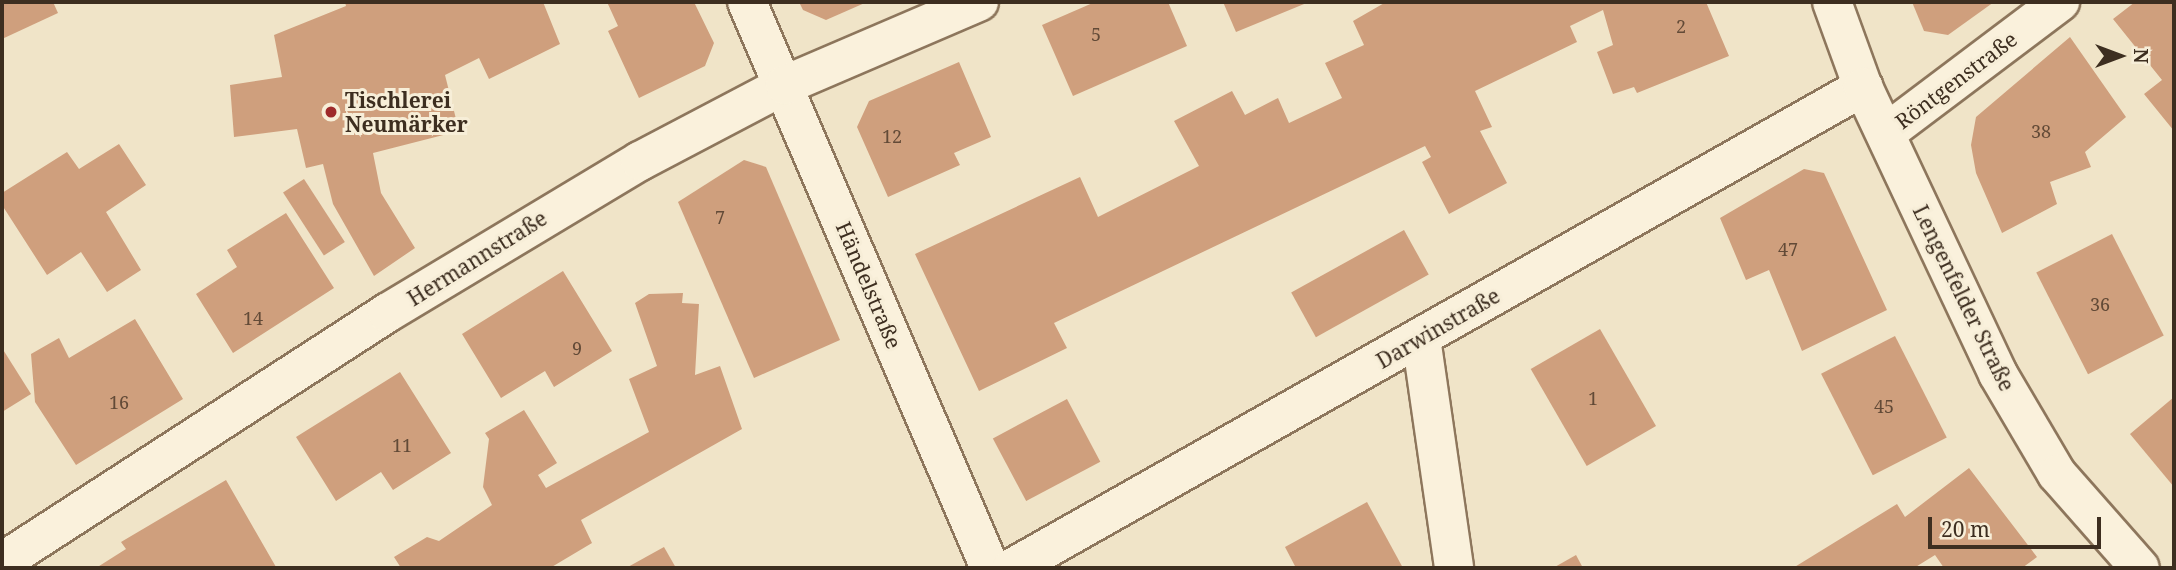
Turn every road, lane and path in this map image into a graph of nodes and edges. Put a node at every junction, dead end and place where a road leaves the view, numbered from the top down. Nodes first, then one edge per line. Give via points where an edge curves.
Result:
1 (747, 2) edge
2 (979, 2) edge
3 (1832, 2) edge
4 (2060, 2) edge
5 (785, 85) junction
6 (1863, 87) junction
7 (1886, 133) junction
8 (1421, 338) junction
9 (2, 562) edge
10 (990, 568) edge
11 (1012, 568) edge
12 (1454, 568) edge
13 (2140, 568) edge

1 - 5 street, Händelstraße
2 - 5 street, Hermannstraße
3 - 6 street, Lengenfelder Straße
4 - 7 street, Röntgenstraße
5 - 9 street, Hermannstraße via 557,208
5 - 10 street, Händelstraße
6 - 7 street, Lengenfelder Straße
6 - 8 street, Darwinstraße
7 - 13 street, Lengenfelder Straße via 1998,374 2057,474
8 - 11 street, Darwinstraße
8 - 12 street

